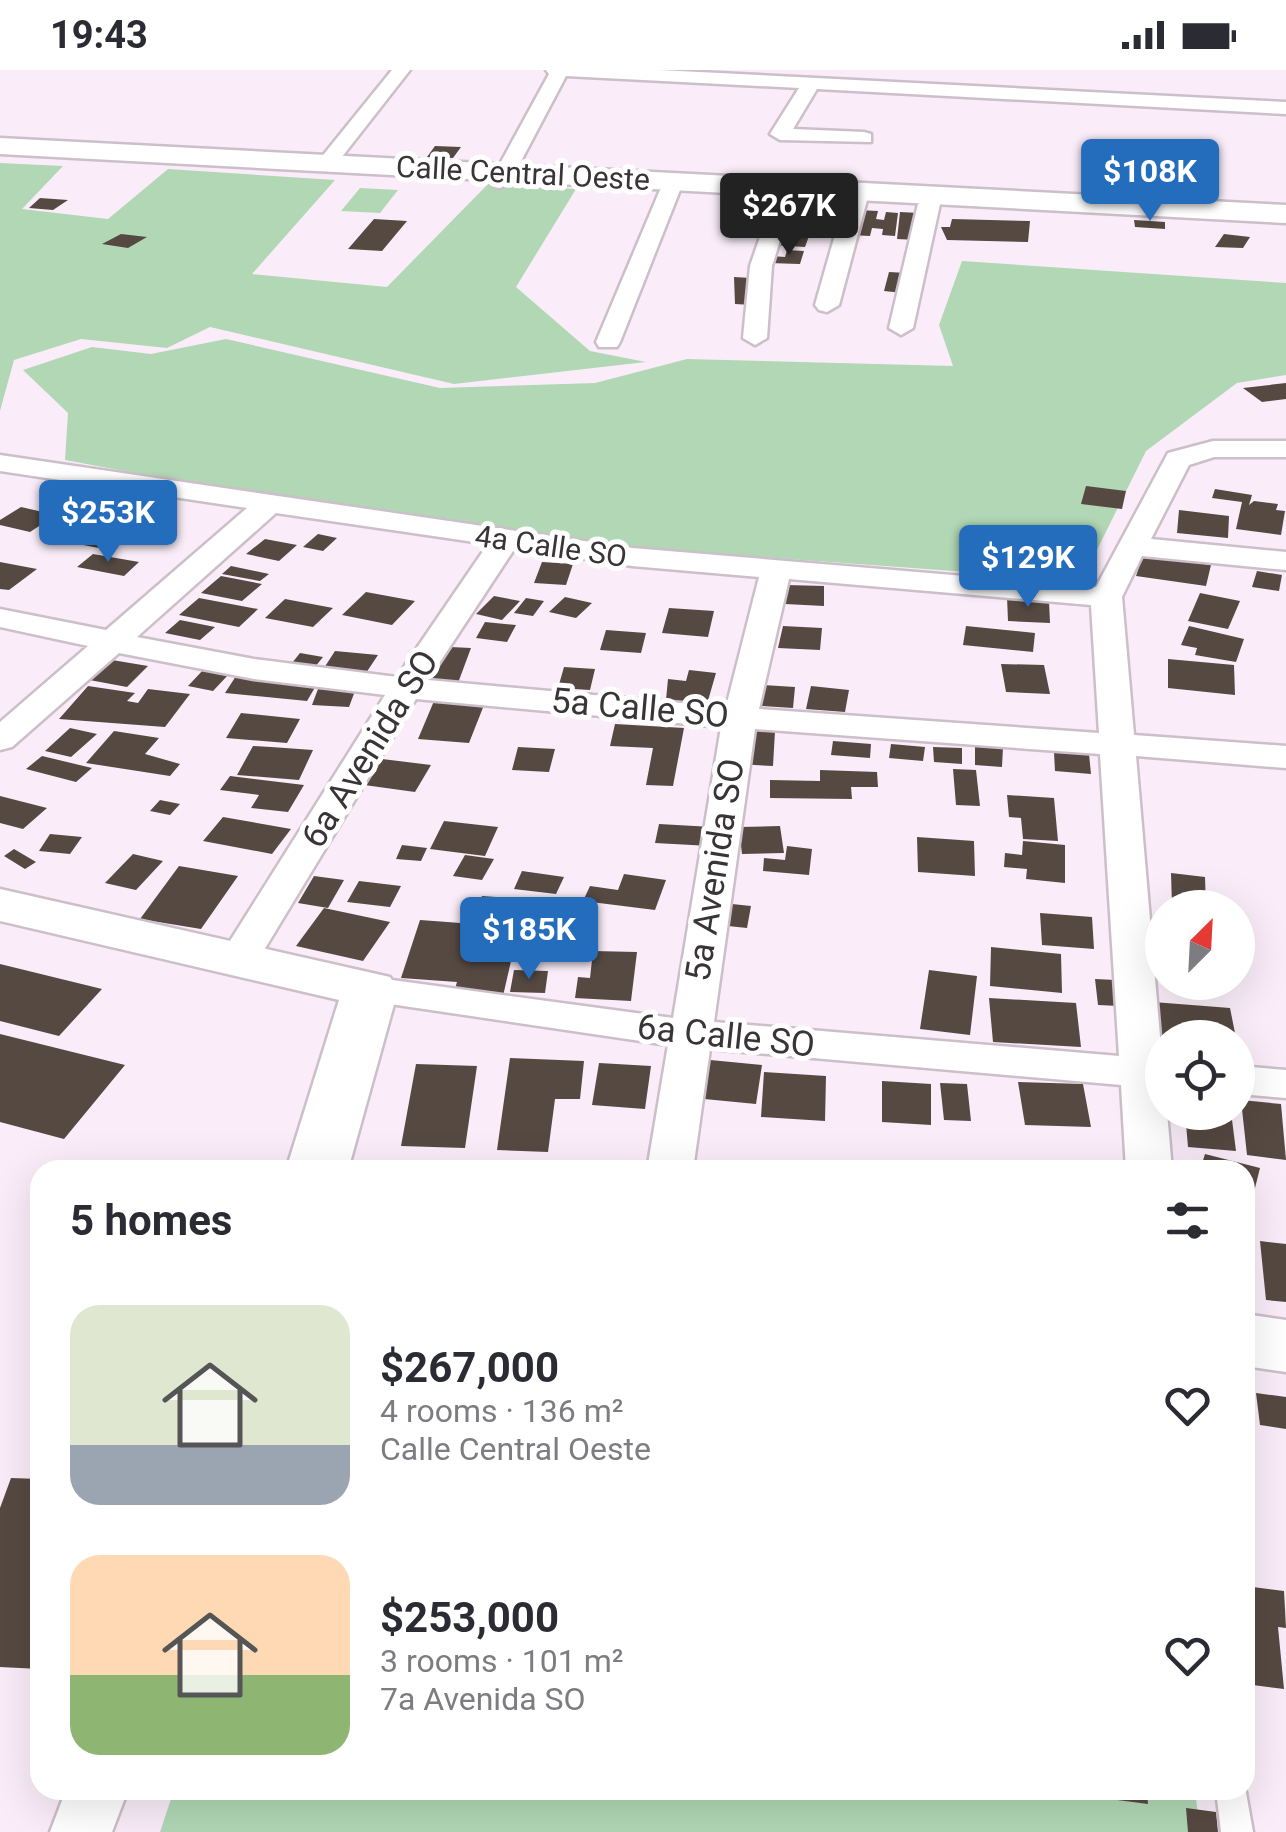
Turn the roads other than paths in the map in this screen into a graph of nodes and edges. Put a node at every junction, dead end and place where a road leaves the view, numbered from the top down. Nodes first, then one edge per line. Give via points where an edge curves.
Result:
1 (402, 70) edge
2 (557, 70) edge
3 (929, 70) edge
4 (691, 74) edge
5 (811, 84) junction
6 (904, 89) junction
7 (1286, 108) edge
8 (864, 138) dead end
9 (0, 146) edge
10 (0, 156) edge
11 (326, 163) junction
12 (504, 177) junction
13 (670, 190) junction
14 (784, 196) junction
15 (856, 200) junction
16 (929, 204) junction
17 (1286, 214) edge
18 (1286, 222) edge
19 (827, 305) dead end
20 (901, 328) dead end
21 (755, 338) dead end
22 (608, 342) dead end
23 (1286, 449) edge
24 (0, 463) edge
25 (268, 504) junction
26 (505, 541) junction
27 (1129, 546) junction
28 (1286, 560) edge
29 (775, 572) junction
30 (1106, 597) junction
31 (0, 618) edge
32 (112, 640) junction
33 (406, 687) junction
34 (740, 717) junction
35 (0, 740) edge
36 (1117, 744) junction
37 (1286, 757) edge
38 (0, 904) edge
39 (238, 960) junction
40 (370, 990) junction
41 (1146, 1020) edge
42 (689, 1034) junction
43 (1145, 1072) edge
44 (1255, 1081) edge
45 (1286, 1084) edge
46 (1150, 1130) edge
47 (320, 1160) edge
48 (671, 1160) edge
49 (1149, 1160) edge
50 (1255, 1341) edge
51 (1286, 1346) edge
52 (93, 1800) edge
53 (1232, 1800) edge
54 (81, 1832) edge
55 (1236, 1832) edge

1 - 11 street
2 - 4 street
2 - 12 street
3 - 6 street
4 - 5 street
5 - 6 street
5 - 8 street via 780,134
6 - 7 street
9 - 11 street, Calle Central Oeste
10 - 12 street, Calle Central Oeste
11 - 12 street, Calle Central Oeste
12 - 13 street, Calle Central Oeste
12 - 17 street, Calle Central Oeste
13 - 14 street, Calle Central Oeste
13 - 22 street
14 - 15 street, Calle Central Oeste
14 - 21 street via 761,266
15 - 16 street, Calle Central Oeste
15 - 19 street
16 - 18 street, Calle Central Oeste
16 - 20 street
23 - 27 street via 1213,449 1178,459
24 - 25 street, 4a Calle SO
25 - 26 street, 4a Calle SO
25 - 32 street
26 - 29 street, 4a Calle SO
26 - 33 street, 6a Avenida SO
27 - 28 street
27 - 30 street
29 - 30 street, 4a Calle SO
29 - 34 street, 5a Avenida SO
30 - 36 street
31 - 32 street, 5a Calle SO
32 - 33 street, 5a Calle SO via 286,673
32 - 35 street
33 - 34 street, 5a Calle SO
33 - 39 street, 6a Avenida SO
34 - 36 street, 5a Calle SO
34 - 42 street, 5a Avenida SO
36 - 37 street, 5a Calle SO
36 - 41 street
38 - 39 street, 6a Calle SO
39 - 40 street, 6a Calle SO
40 - 42 street, 6a Calle SO
40 - 47 street
42 - 43 street, 6a Calle SO
42 - 48 street, 5a Avenida SO
44 - 45 street
46 - 49 street
50 - 51 street
52 - 54 street
53 - 55 lane

